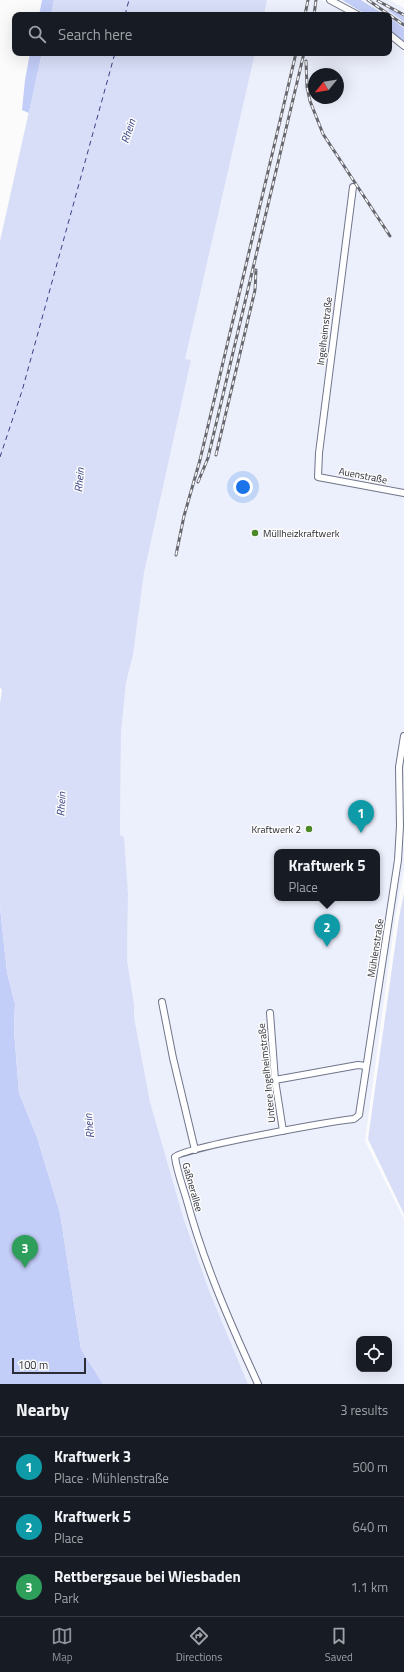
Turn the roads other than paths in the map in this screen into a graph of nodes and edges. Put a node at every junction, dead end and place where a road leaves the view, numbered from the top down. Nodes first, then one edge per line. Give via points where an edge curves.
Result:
1 (330, 0) edge
2 (352, 12) edge
3 (392, 36) edge
4 (404, 46) edge
5 (353, 187) dead end
6 (318, 477) joint
7 (404, 493) edge
8 (404, 736) edge
9 (162, 1002) dead end
10 (270, 1012) dead end
11 (366, 1066) junction
12 (276, 1080) junction
13 (283, 1131) junction
14 (195, 1150) junction
15 (258, 1384) edge

1 - 2 street
3 - 4 street
5 - 6 street, Ingelheimstraße
6 - 7 street, Auenstraße
8 - 11 street, Mühlenstraße via 399,774 398,860
9 - 14 street, Gaßnerallee
10 - 12 street, Untere Ingelheimstraße
11 - 12 street via 358,1065
11 - 13 street, Mühlenstraße via 358,1117
12 - 13 street, Untere Ingelheimstraße
13 - 14 street, Mühlenstraße
14 - 15 street, Gaßnerallee via 177,1154 175,1159 201,1247

